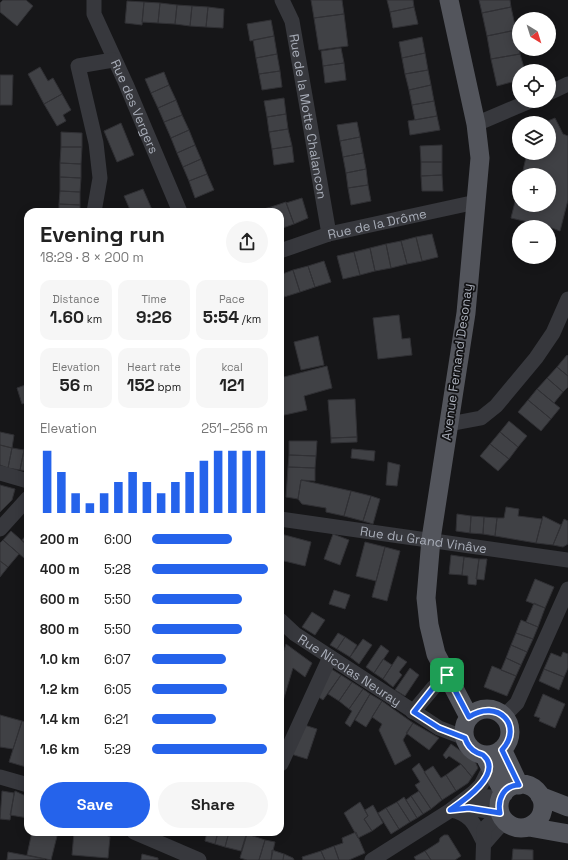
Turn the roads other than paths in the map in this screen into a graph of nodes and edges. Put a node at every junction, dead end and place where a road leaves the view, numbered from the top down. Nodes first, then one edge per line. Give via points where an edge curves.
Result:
1 (94, 0) edge
2 (282, 0) edge
3 (449, 0) edge
4 (113, 60) junction
5 (568, 84) edge
6 (556, 90) edge
7 (514, 108) edge
8 (476, 124) junction
9 (476, 202) junction
10 (95, 208) edge
11 (178, 208) edge
12 (329, 234) junction
13 (284, 250) edge
14 (568, 299) edge
15 (449, 424) junction
16 (0, 473) edge
17 (24, 480) edge
18 (24, 502) edge
19 (284, 520) edge
20 (0, 529) edge
21 (432, 539) junction
22 (568, 560) edge
23 (568, 589) edge
24 (284, 624) edge
25 (330, 657) junction
26 (447, 675) junction
27 (414, 712) junction
28 (504, 716) junction
29 (469, 717) junction
30 (465, 738) junction
31 (491, 756) junction
32 (284, 757) edge
33 (0, 777) edge
34 (24, 784) edge
35 (540, 796) junction
36 (506, 803) junction
37 (568, 807) edge
38 (454, 808) junction
39 (529, 827) junction
40 (568, 834) edge
41 (143, 836) edge
42 (484, 844) junction
43 (199, 860) edge
44 (372, 860) edge
45 (483, 860) edge

1 - 4 street, Rue des Vergers via 94,14
2 - 12 street, Rue de la Motte Chalancon via 292,21
3 - 8 main road, Avenue Fernand Desonay
4 - 10 street via 78,66 96,143 100,178
4 - 11 street, Rue des Vergers via 126,84
5 - 6 street
7 - 8 street
8 - 9 main road, Avenue Fernand Desonay via 480,158
9 - 12 street, Rue de la Drôme
9 - 15 main road, Avenue Fernand Desonay via 466,313
12 - 13 street, Rue de la Drôme
14 - 15 street via 553,333 496,406 481,418
15 - 21 main road, Avenue Fernand Desonay
16 - 17 street
18 - 20 street
19 - 21 street, Rue du Grand Vinâve
21 - 22 street, Rue du Grand Vinâve
21 - 26 main road, Avenue Fernand Desonay via 426,598 436,654
23 - 28 street via 517,703
24 - 25 street, Rue Nicolas Neuray
25 - 27 street, Rue Nicolas Neuray
25 - 32 street
26 - 27 street
26 - 29 main road, Avenue Fernand Desonay
27 - 30 street, Rue Nicolas Neuray via 439,728
28 - 29 main road via 492,710 484,710
28 - 31 main road via 509,725 509,739
29 - 30 main road via 464,731
30 - 31 main road via 471,748
31 - 36 main road
31 - 38 street via 488,771 481,785
33 - 34 street
35 - 36 main road via 530,787
35 - 37 main road
35 - 39 main road via 543,810 540,817
36 - 38 street via 492,796 479,797
36 - 39 main road via 515,828
36 - 42 street via 484,829
38 - 42 street via 462,812 476,828
38 - 44 street
39 - 40 main road
41 - 43 street
42 - 45 street

